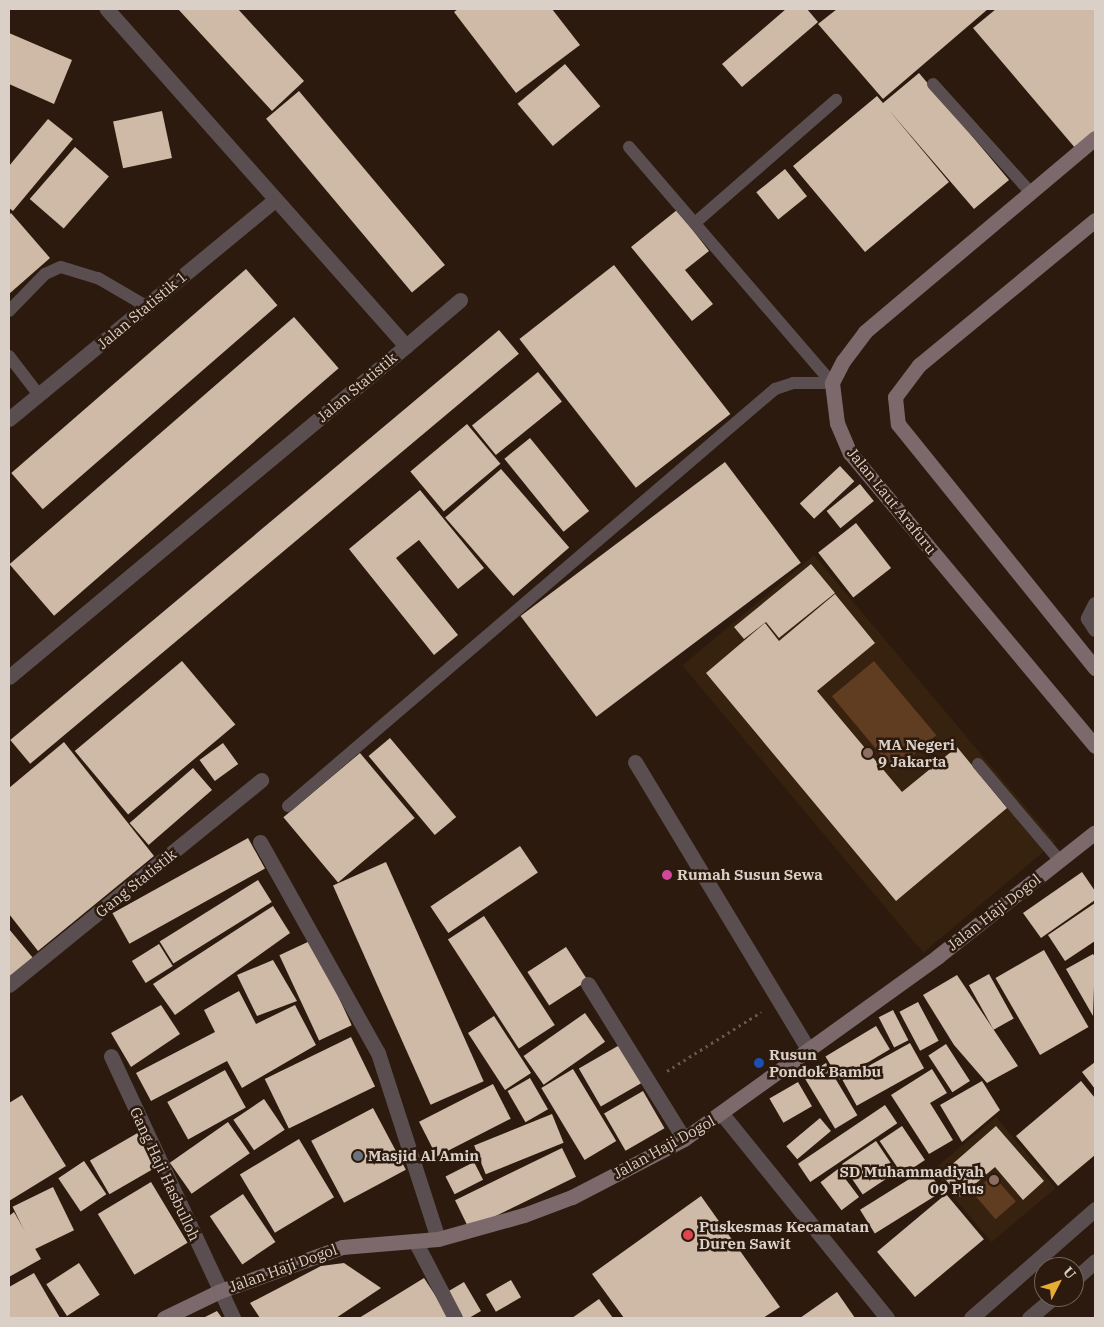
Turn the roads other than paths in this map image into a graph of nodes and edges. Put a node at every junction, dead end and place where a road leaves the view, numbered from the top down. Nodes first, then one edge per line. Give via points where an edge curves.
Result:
1 (107, 9) edge
2 (933, 84) dead end
3 (836, 100) dead end
4 (1095, 138) edge
5 (630, 147) dead end
6 (1031, 193) junction
7 (275, 200) junction
8 (1095, 220) edge
9 (696, 222) junction
10 (460, 300) dead end
11 (146, 306) junction
12 (9, 311) edge
13 (406, 346) junction
14 (9, 356) edge
15 (832, 383) junction
16 (39, 395) junction
17 (9, 420) edge
18 (1092, 607) edge
19 (1095, 629) edge
20 (1095, 668) edge
21 (9, 677) edge
22 (1095, 746) edge
23 (635, 762) dead end
24 (978, 764) dead end
25 (262, 780) dead end
26 (288, 806) dead end
27 (1095, 832) edge
28 (260, 842) dead end
29 (1059, 860) junction
30 (588, 984) dead end
31 (9, 985) edge
32 (809, 1051) junction
33 (111, 1056) dead end
34 (722, 1114) junction
35 (684, 1139) junction
36 (1095, 1209) edge
37 (438, 1239) junction
38 (415, 1241) junction
39 (1095, 1261) edge
40 (1084, 1271) edge
41 (220, 1291) junction
42 (1042, 1307) edge
43 (164, 1318) edge
44 (233, 1318) edge
45 (455, 1318) edge
46 (887, 1318) edge
47 (971, 1318) edge
48 (1029, 1318) edge

1 - 7 street, Jalan Statistik
2 - 6 lane
3 - 9 lane
4 - 6 street
5 - 9 lane
6 - 15 street via 865,332 843,361
7 - 11 street, Jalan Statistik 1
7 - 13 street, Jalan Statistik
8 - 20 street via 919,365 895,397 898,424
9 - 15 lane
10 - 13 street
11 - 12 lane via 98,278 69,267 46,274
11 - 16 street, Jalan Statistik 1
13 - 21 street, Jalan Statistik
14 - 16 lane
15 - 22 street, Jalan Laut Arafuru via 837,423 850,453
15 - 26 lane via 793,382 775,389
16 - 17 street, Jalan Statistik 1
18 - 19 street
23 - 32 street
24 - 29 lane
25 - 31 street, Gang Statistik
27 - 29 street, Jalan Haji Dogol
28 - 37 street via 378,1053
29 - 32 street, Jalan Haji Dogol via 937,958
30 - 35 street
32 - 34 street, Jalan Haji Dogol
33 - 41 street, Gang Haji Hasbulloh
34 - 35 street, Jalan Haji Dogol
34 - 46 street
35 - 37 street, Jalan Haji Dogol via 572,1197 479,1230
36 - 47 street
37 - 38 street, Jalan Haji Dogol
38 - 41 street, Jalan Haji Dogol via 342,1247
38 - 45 street
39 - 40 street
41 - 43 street, Jalan Haji Dogol
41 - 44 street, Gang Haji Hasbulloh
42 - 48 street

